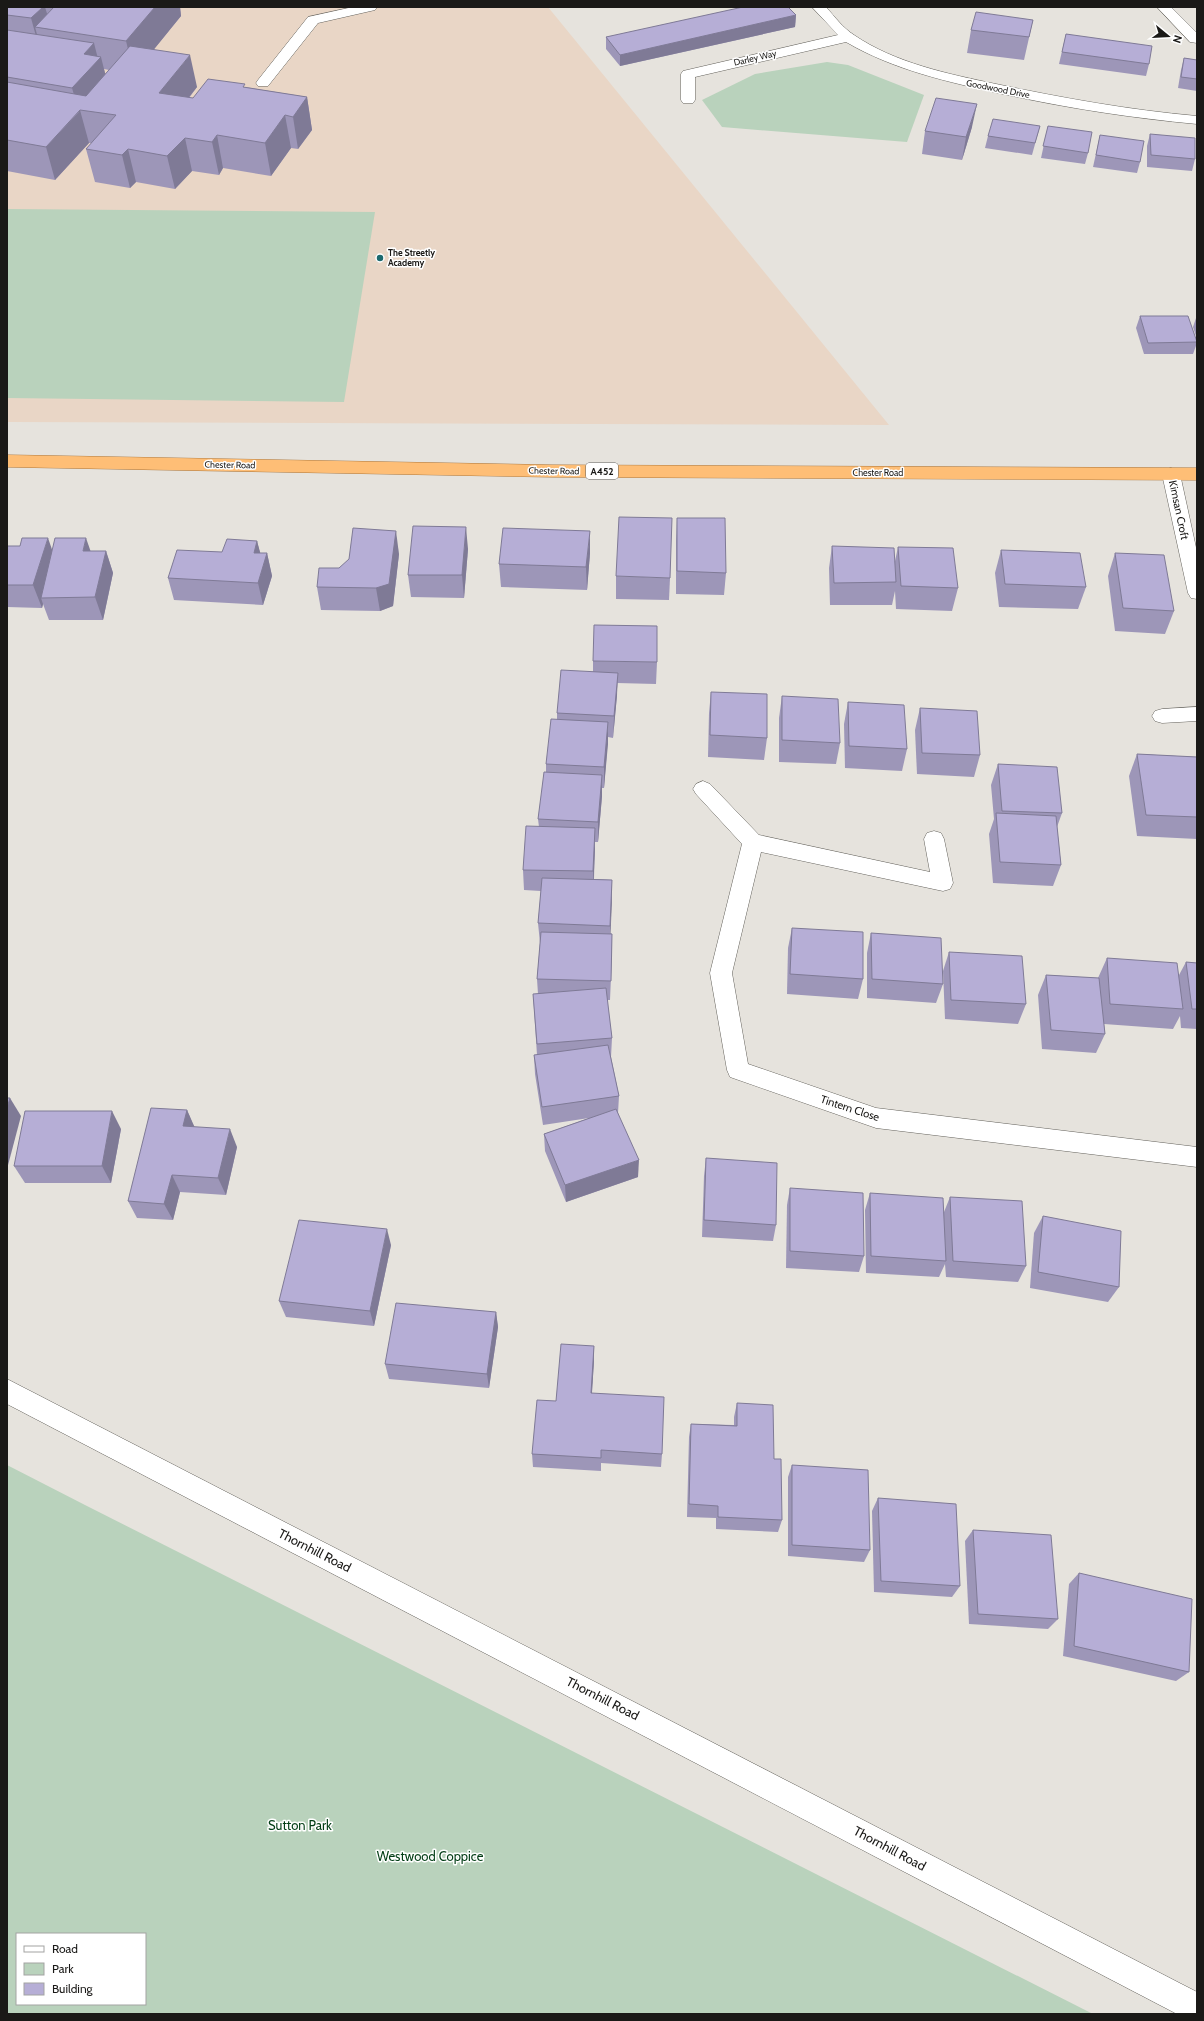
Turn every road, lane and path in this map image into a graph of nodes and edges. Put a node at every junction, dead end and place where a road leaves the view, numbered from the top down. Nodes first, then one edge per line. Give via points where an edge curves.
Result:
1 (370, 7) edge
2 (819, 7) edge
3 (1164, 7) edge
4 (848, 37) junction
5 (1195, 39) dead end
6 (263, 83) dead end
7 (688, 100) dead end
8 (1197, 120) edge
9 (7, 461) edge
10 (1171, 474) junction
11 (1197, 474) edge
12 (1197, 593) edge
13 (1197, 714) edge
14 (1162, 716) dead end
15 (703, 789) dead end
16 (934, 839) dead end
17 (753, 842) junction
18 (1197, 1157) edge
19 (7, 1391) edge
20 (1197, 2008) edge

1 - 6 street via 312,20
2 - 4 street, Goodwood Drive
3 - 5 street
4 - 7 street, Darley Way via 688,74
4 - 8 street, Goodwood Drive via 904,65 959,81 1048,99
9 - 10 highway, Chester Road / A452 via 552,471
10 - 11 highway, Chester Road / A452
10 - 12 street, Kimsan Croft
13 - 14 street
15 - 17 street
16 - 17 street via 944,883
17 - 18 street, Tintern Close via 720,973 738,1070 876,1118
19 - 20 street, Thornhill Road

